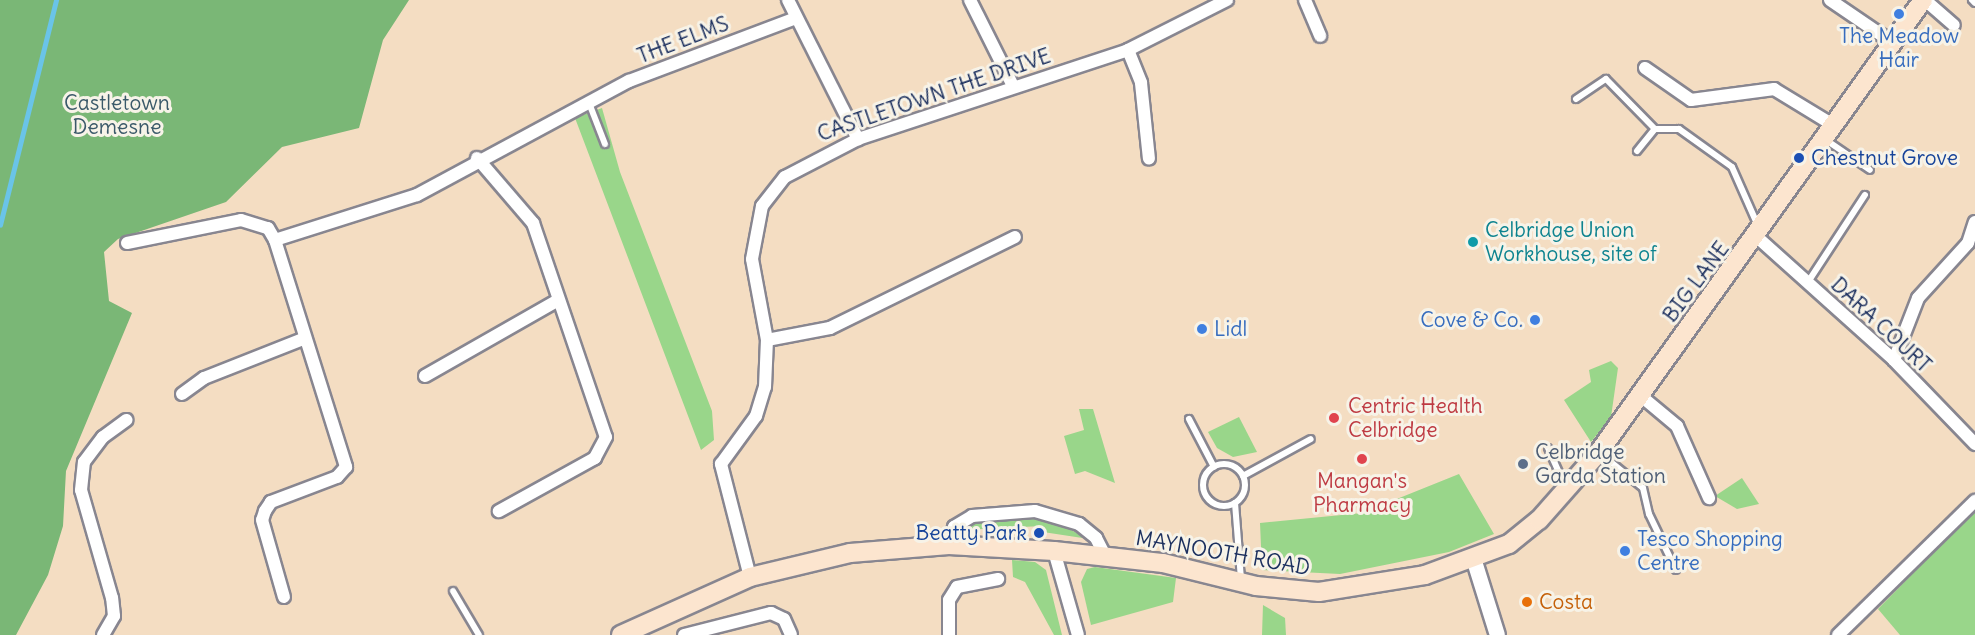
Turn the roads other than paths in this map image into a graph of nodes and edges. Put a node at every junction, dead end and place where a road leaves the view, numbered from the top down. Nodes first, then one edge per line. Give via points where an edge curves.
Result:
1 (788, 0) edge
2 (970, 0) edge
3 (1227, 0) edge
4 (1305, 0) edge
5 (1830, 0) edge
6 (1924, 0) edge
7 (793, 19) junction
8 (1954, 25) dead end
9 (1320, 36) dead end
10 (1893, 43) junction
11 (1128, 50) junction
12 (1645, 68) dead end
13 (1013, 86) junction
14 (1576, 99) dead end
15 (588, 101) junction
16 (1655, 129) junction
17 (1828, 132) junction
18 (858, 139) junction
19 (605, 144) dead end
20 (1637, 152) dead end
21 (477, 158) junction
22 (1149, 159) dead end
23 (1870, 170) dead end
24 (1866, 195) dead end
25 (1975, 222) edge
26 (1759, 235) junction
27 (1015, 237) dead end
28 (275, 240) junction
29 (127, 243) dead end
30 (1807, 283) junction
31 (558, 300) junction
32 (303, 339) junction
33 (768, 340) junction
34 (1894, 360) junction
35 (425, 376) dead end
36 (182, 394) dead end
37 (1641, 396) junction
38 (1189, 419) dead end
39 (126, 420) dead end
40 (1311, 439) dead end
41 (1975, 444) edge
42 (1548, 448) dead end
43 (1599, 452) junction
44 (1214, 467) junction
45 (1243, 476) junction
46 (1566, 489) junction
47 (1709, 498) dead end
48 (1975, 501) edge
49 (1235, 503) junction
50 (499, 511) dead end
51 (949, 545) junction
52 (1054, 551) junction
53 (1105, 556) junction
54 (1474, 561) junction
55 (1676, 570) dead end
56 (750, 577) junction
57 (998, 579) dead end
58 (1241, 582) junction
59 (453, 591) dead end
60 (284, 597) dead end
61 (1496, 629) edge
62 (629, 633) edge
63 (103, 635) edge
64 (479, 635) edge
65 (684, 635) edge
66 (791, 635) edge
67 (949, 635) edge
68 (1078, 635) edge
69 (1506, 635) edge
70 (1838, 635) edge

1 - 7 street
2 - 13 street
3 - 11 street, CASTLETOWN THE DRIVE
4 - 9 street
5 - 10 street
6 - 8 street
6 - 10 main road, BIG LANE
7 - 15 street, THE ELMS
7 - 18 street
10 - 17 main road, BIG LANE
11 - 13 street, CASTLETOWN THE DRIVE
11 - 22 street via 1141,83
12 - 17 street via 1691,100 1774,89
13 - 18 street, CASTLETOWN THE DRIVE
14 - 16 lane via 1606,79
15 - 19 lane
15 - 21 street, THE ELMS
16 - 20 lane
16 - 26 lane via 1679,129 1732,167
17 - 23 lane
17 - 26 main road, BIG LANE
18 - 33 street, CASTLETOWN THE DRIVE via 785,177 762,206 752,258
21 - 28 street, THE ELMS via 417,195
21 - 31 street via 533,223
24 - 30 lane
25 - 34 street via 1968,243 1917,298
26 - 30 street, DARA COURT
26 - 37 main road, BIG LANE
27 - 33 street via 831,328
28 - 29 street via 268,228 241,220
28 - 32 street
30 - 34 street, DARA COURT
31 - 35 street
31 - 50 street via 606,437 595,458
32 - 36 street via 204,378
32 - 60 street via 346,467 338,477 271,502 265,511 262,520
33 - 56 street, CASTLETOWN THE DRIVE via 756,416 721,465
34 - 41 street, DARA COURT
37 - 43 main road, BIG LANE
37 - 47 street via 1677,426
38 - 44 lane
39 - 63 street via 103,436 84,462 81,490 112,598 114,616
40 - 45 lane
42 - 46 lane
43 - 46 main road, BIG LANE
43 - 55 lane via 1643,489 1649,514
44 - 45 lane via 1227,465
44 - 49 lane via 1205,477 1206,496 1222,506
45 - 49 lane via 1245,488
46 - 54 main road, BIG LANE via 1509,544
48 - 70 street
49 - 58 lane
51 - 52 main road, MAYNOOTH ROAD
51 - 53 street, MAYNOOTH ROAD via 954,527 972,516 1035,511 1079,525 1096,538
51 - 56 main road, MAYNOOTH ROAD via 850,553
52 - 53 main road, MAYNOOTH ROAD
52 - 68 street
53 - 58 main road, MAYNOOTH ROAD
54 - 58 main road, MAYNOOTH ROAD via 1350,590 1297,591
54 - 61 street
56 - 62 main road, MAYNOOTH ROAD
57 - 67 street via 957,587 949,600
59 - 64 lane
61 - 69 lane
65 - 66 street via 771,613 784,619

